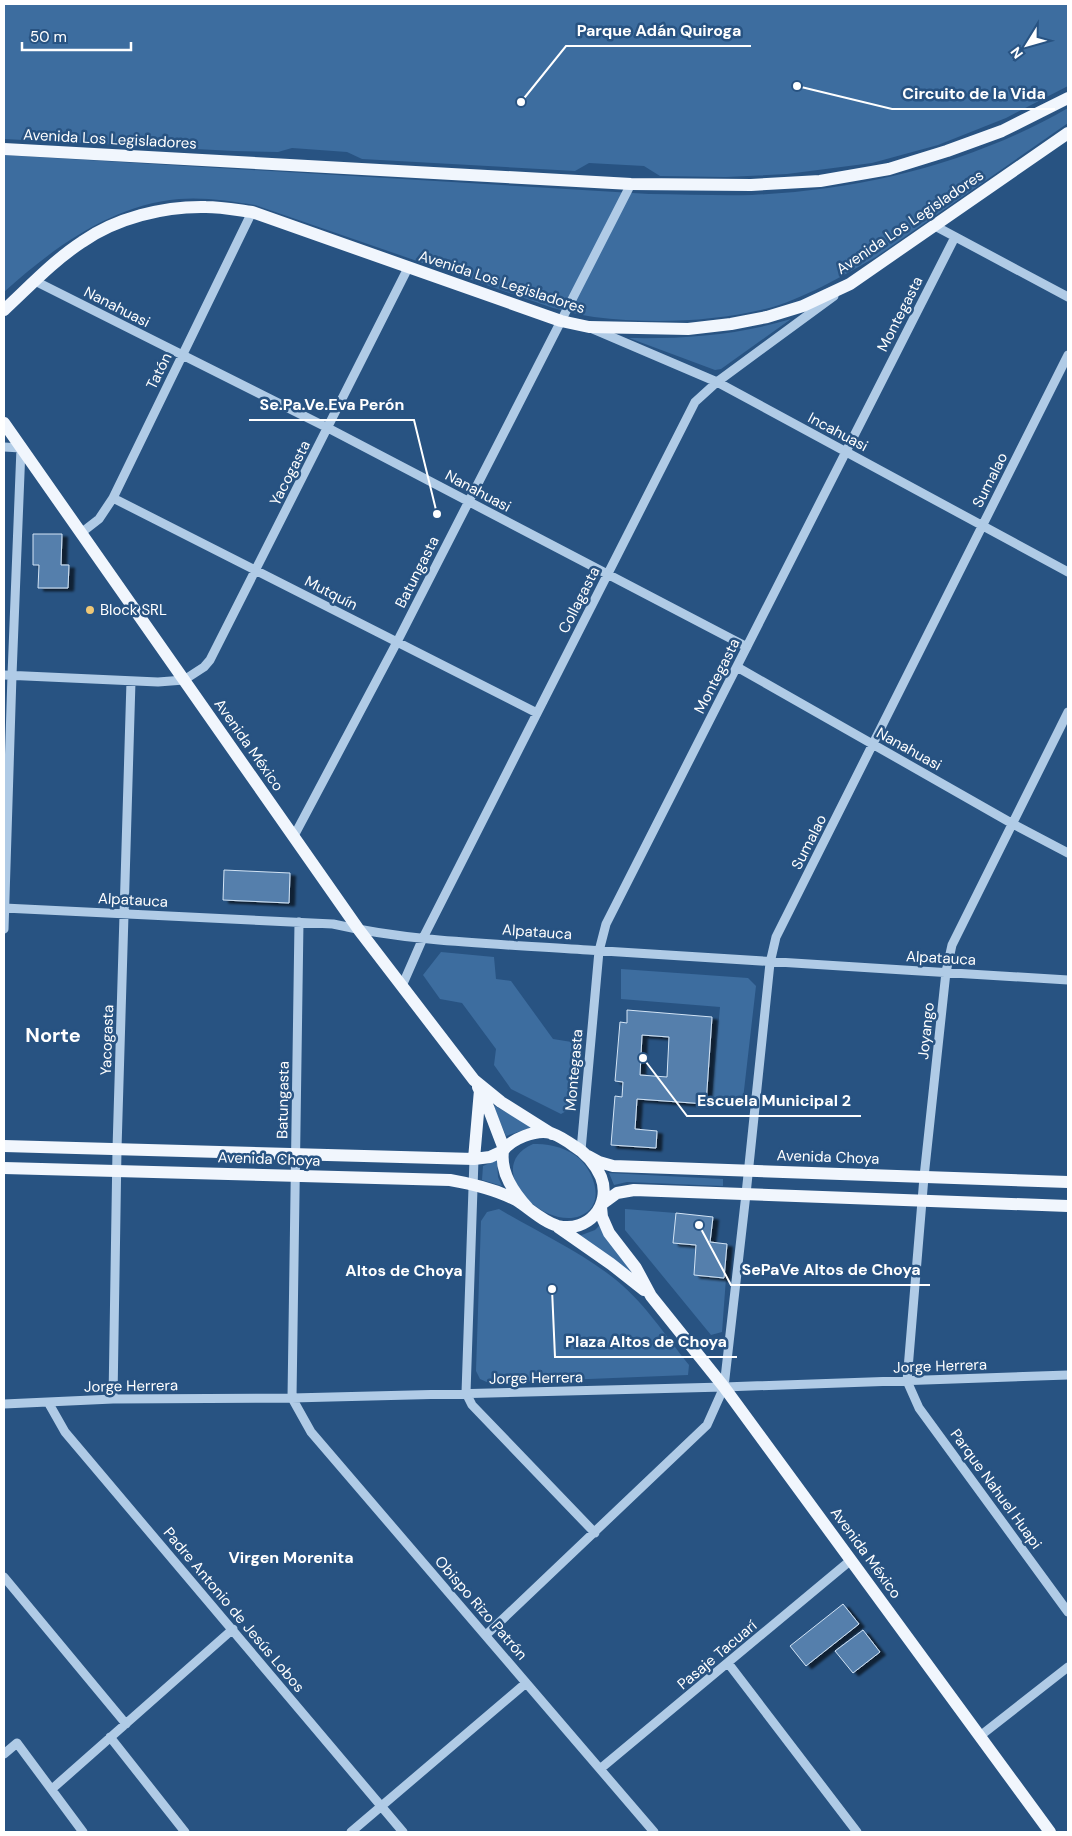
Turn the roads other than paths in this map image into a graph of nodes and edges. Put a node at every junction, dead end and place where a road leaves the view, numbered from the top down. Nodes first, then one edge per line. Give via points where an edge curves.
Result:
1 (1068, 98) edge
2 (1068, 133) edge
3 (4, 149) edge
4 (631, 184) junction
5 (252, 212) junction
6 (935, 226) junction
7 (955, 236) junction
8 (408, 268) junction
9 (35, 281) junction
10 (850, 284) junction
11 (1068, 297) edge
12 (4, 310) edge
13 (561, 321) junction
14 (589, 327) junction
15 (182, 355) junction
16 (1068, 355) edge
17 (718, 382) junction
18 (4, 423) edge
19 (328, 428) junction
20 (4, 447) edge
21 (21, 448) junction
22 (846, 452) junction
23 (113, 498) junction
24 (469, 502) junction
25 (982, 526) junction
26 (81, 533) junction
27 (256, 570) junction
28 (1068, 572) edge
29 (607, 574) junction
30 (397, 642) junction
31 (747, 647) junction
32 (737, 667) junction
33 (8, 675) edge
34 (184, 680) junction
35 (131, 681) junction
36 (537, 712) junction
37 (1068, 712) edge
38 (873, 745) junction
39 (1012, 824) junction
40 (294, 836) junction
41 (1068, 853) edge
42 (4, 908) edge
43 (125, 914) junction
44 (299, 922) junction
45 (4, 929) edge
46 (359, 930) junction
47 (423, 938) junction
48 (599, 950) junction
49 (770, 963) junction
50 (946, 972) junction
51 (1068, 980) edge
52 (402, 986) junction
53 (477, 1085) junction
54 (552, 1134) junction
55 (4, 1146) edge
56 (117, 1150) junction
57 (503, 1150) junction
58 (584, 1153) junction
59 (296, 1154) junction
60 (474, 1159) junction
61 (4, 1168) edge
62 (116, 1171) junction
63 (748, 1171) junction
64 (295, 1176) junction
65 (924, 1177) junction
66 (1068, 1182) edge
67 (473, 1184) junction
68 (746, 1194) junction
69 (923, 1200) junction
70 (602, 1205) junction
71 (1068, 1206) edge
72 (528, 1208) junction
73 (556, 1225) junction
74 (651, 1296) junction
75 (1068, 1375) edge
76 (907, 1380) junction
77 (724, 1387) junction
78 (466, 1393) junction
79 (292, 1398) junction
80 (112, 1399) junction
81 (48, 1402) junction
82 (4, 1404) edge
83 (594, 1533) junction
84 (851, 1560) junction
85 (4, 1577) edge
86 (1068, 1612) edge
87 (232, 1629) junction
88 (486, 1635) junction
89 (728, 1664) junction
90 (1068, 1667) edge
91 (526, 1683) junction
92 (126, 1724) junction
93 (980, 1736) junction
94 (110, 1737) junction
95 (4, 1754) edge
96 (600, 1769) junction
97 (52, 1789) junction
98 (381, 1806) junction
99 (83, 1832) edge
100 (185, 1832) edge
101 (350, 1832) edge
102 (403, 1832) edge
103 (654, 1832) edge
104 (857, 1832) edge
105 (1050, 1832) edge

1 - 4 main road, Avenida Los Legisladores via 1002,130 889,169 810,182
2 - 6 main road, Avenida Los Legisladores
3 - 4 main road, Avenida Los Legisladores
4 - 13 street, Batungasta
5 - 8 main road, Avenida Los Legisladores
5 - 9 main road, Avenida Los Legisladores via 206,207 140,216 83,241
5 - 15 street, Tatón
6 - 7 street
6 - 10 main road, Avenida Los Legisladores
7 - 11 street
7 - 22 street, Montegasta
8 - 13 main road, Avenida Los Legisladores
8 - 19 street, Yacogasta
9 - 12 main road, Avenida Los Legisladores
9 - 15 street, Nanahuasi
10 - 14 main road, Avenida Los Legisladores via 803,306 731,324 688,329
10 - 17 street, Collagasta
13 - 14 main road, Avenida Los Legisladores
13 - 24 street, Batungasta
14 - 17 street, Incahuasi
15 - 19 street, Nanahuasi
15 - 23 street, Tatón
16 - 25 street, Sumalao
17 - 22 street, Incahuasi
17 - 29 street, Collagasta via 695,402
18 - 21 main road, Avenida México
19 - 24 street, Nanahuasi
19 - 27 street, Yacogasta
20 - 21 street
21 - 26 main road, Avenida México
21 - 33 street
22 - 25 street, Incahuasi
22 - 31 street, Montegasta
23 - 26 street, Tatón via 99,519
23 - 27 street, Mutquín
24 - 29 street, Nanahuasi
24 - 30 street, Batungasta
25 - 28 street, Incahuasi
25 - 38 street, Sumalao
26 - 34 main road, Avenida México
27 - 30 street, Mutquín
27 - 34 street, Yacogasta via 210,660
29 - 31 street, Nanahuasi
29 - 36 street, Collagasta
30 - 36 street, Mutquín
30 - 40 street, Batungasta
31 - 32 street, Montegasta
32 - 38 street, Nanahuasi
32 - 48 street, Montegasta via 606,924
33 - 35 street
33 - 42 street
34 - 35 street
34 - 40 main road, Avenida México
35 - 43 street, Yacogasta
36 - 47 street, Collagasta
37 - 39 street, Joyango
38 - 39 street, Nanahuasi
38 - 49 street, Sumalao via 776,937
39 - 41 street, Nanahuasi
39 - 50 street, Joyango via 952,945
40 - 46 main road, Avenida México
42 - 43 street, Alpatauca
42 - 45 street
43 - 44 street, Alpatauca
43 - 56 street, Yacogasta
44 - 46 street, Alpatauca via 333,924
44 - 59 street, Batungasta
46 - 47 street, Alpatauca
46 - 52 main road, Avenida México
47 - 48 street, Alpatauca
47 - 52 street, Collagasta
48 - 49 street, Alpatauca
48 - 58 street, Montegasta
49 - 50 street, Alpatauca
49 - 63 street, Sumalao
50 - 51 street, Alpatauca
50 - 65 street, Joyango
52 - 53 main road, Avenida México
53 - 54 main road, Avenida México
53 - 57 main road, Avenida México
53 - 60 main road
54 - 57 main road via 532,1134 514,1141
54 - 58 main road
55 - 56 main road, Avenida Choya
56 - 59 main road, Avenida Choya
56 - 62 street, Yacogasta
57 - 60 main road, Avenida Choya via 490,1157
57 - 72 main road via 508,1180
58 - 63 main road, Avenida Choya via 612,1166
58 - 70 main road via 603,1183
59 - 60 main road, Avenida Choya
59 - 64 street, Batungasta
60 - 67 street
61 - 62 main road, Avenida Choya
62 - 64 main road, Avenida Choya
62 - 80 street, Yacogasta
63 - 65 main road, Avenida Choya
63 - 68 street, Sumalao
64 - 67 main road, Avenida Choya via 450,1180
64 - 79 street, Batungasta
65 - 66 main road, Avenida Choya
65 - 69 street, Joyango
67 - 72 main road, Avenida Choya via 506,1195
67 - 78 street
68 - 69 main road
68 - 70 main road via 634,1190 617,1193
68 - 77 street, Sumalao
69 - 71 main road
69 - 76 street, Joyango
70 - 73 main road via 595,1215 581,1224
70 - 74 main road, Avenida México via 602,1217 609,1233 636,1268
72 - 73 main road
73 - 74 main road, Avenida México
74 - 77 main road, Avenida México
75 - 76 street, Jorge Herrera
76 - 77 street, Jorge Herrera
76 - 86 street, Parque Nahuel Huapi via 919,1408
77 - 78 street, Jorge Herrera
77 - 83 street, Sumalao via 707,1425
77 - 84 main road, Avenida México
78 - 79 street, Jorge Herrera
78 - 83 street via 472,1405
79 - 80 street, Jorge Herrera
79 - 88 street, Obispo Rizo Patrón via 311,1432
80 - 81 street, Jorge Herrera
81 - 82 street, Jorge Herrera
81 - 87 street, Padre Antonio de Jesús Lobos via 65,1432
83 - 88 street, Sumalao
84 - 89 street, Pasaje Tacuarí
84 - 93 main road, Avenida México
85 - 92 street
87 - 92 street
87 - 98 street, Padre Antonio de Jesús Lobos
88 - 91 street, Obispo Rizo Patrón
89 - 96 street, Pasaje Tacuarí
89 - 104 street
90 - 93 street
91 - 96 street, Obispo Rizo Patrón
91 - 98 street
92 - 94 street
93 - 105 main road, Avenida México
94 - 97 street
94 - 100 street
95 - 97 street via 17,1743
96 - 103 street, Obispo Rizo Patrón
97 - 99 street
98 - 101 street
98 - 102 street, Padre Antonio de Jesús Lobos

